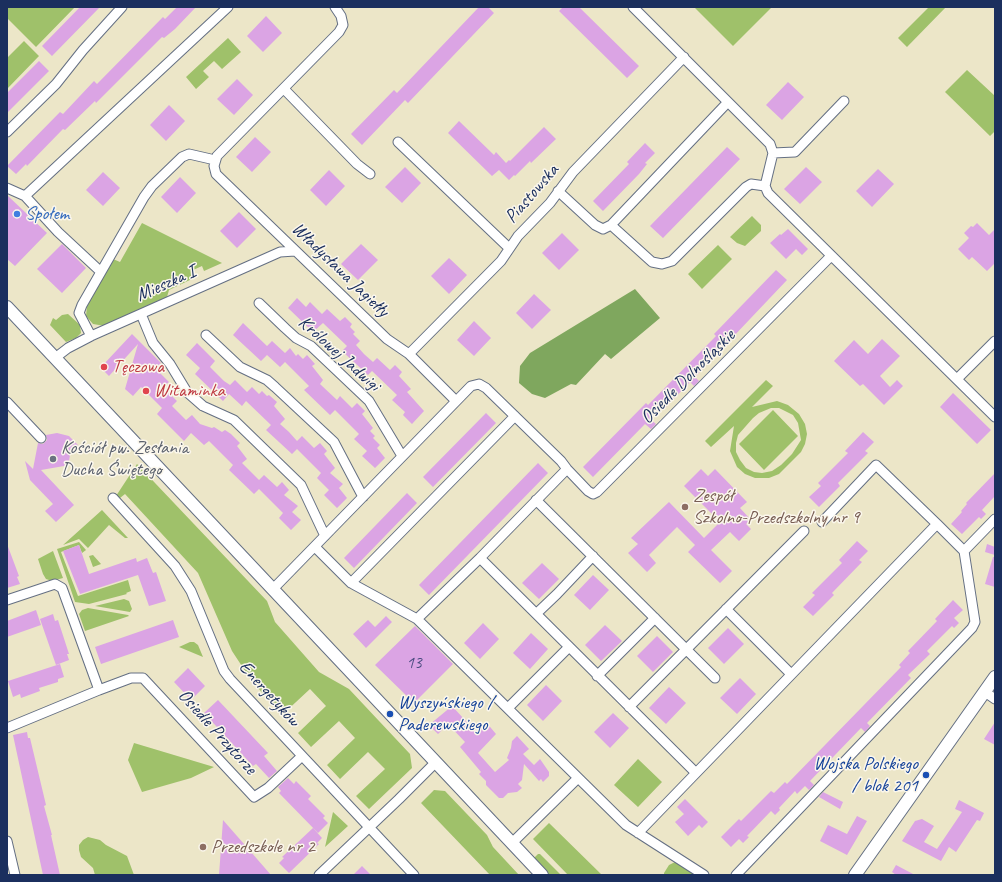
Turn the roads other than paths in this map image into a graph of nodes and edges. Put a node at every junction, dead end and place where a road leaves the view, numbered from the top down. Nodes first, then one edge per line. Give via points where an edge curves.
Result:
1 (122, 7) edge
2 (228, 7) edge
3 (335, 7) edge
4 (633, 7) edge
5 (684, 57) junction
6 (284, 89) junction
7 (844, 101) dead end
8 (728, 102) junction
9 (7, 132) edge
10 (398, 142) dead end
11 (773, 154) junction
12 (216, 158) junction
13 (370, 174) dead end
14 (765, 186) junction
15 (7, 188) edge
16 (558, 191) junction
17 (24, 196) junction
18 (611, 224) junction
19 (509, 248) junction
20 (295, 251) junction
21 (831, 256) junction
22 (101, 272) junction
23 (259, 303) dead end
24 (7, 307) edge
25 (141, 314) junction
26 (206, 335) dead end
27 (91, 336) junction
28 (995, 341) edge
29 (409, 354) junction
30 (55, 358) junction
31 (957, 380) junction
32 (456, 401) junction
33 (7, 402) edge
34 (515, 416) junction
35 (995, 417) edge
36 (40, 438) dead end
37 (402, 456) junction
38 (567, 469) junction
39 (363, 497) junction
40 (113, 498) dead end
41 (536, 500) junction
42 (995, 519) edge
43 (822, 522) dead end
44 (937, 524) junction
45 (804, 531) dead end
46 (325, 536) junction
47 (315, 547) junction
48 (964, 551) junction
49 (593, 556) junction
50 (480, 558) junction
51 (351, 583) junction
52 (273, 589) junction
53 (7, 600) edge
54 (726, 609) junction
55 (536, 614) junction
56 (655, 618) junction
57 (417, 620) junction
58 (569, 647) junction
59 (686, 649) junction
60 (791, 674) junction
61 (597, 676) junction
62 (995, 677) edge
63 (715, 678) dead end
64 (99, 690) junction
65 (990, 695) edge
66 (629, 706) junction
67 (508, 708) junction
68 (7, 728) edge
69 (302, 756) junction
70 (436, 762) junction
71 (696, 773) junction
72 (578, 778) junction
73 (369, 828) junction
74 (638, 833) junction
75 (7, 841) edge
76 (512, 843) junction
77 (15, 875) edge
78 (319, 875) edge
79 (414, 875) edge
80 (542, 875) edge
81 (704, 875) edge
82 (736, 875) edge
83 (854, 875) edge

1 - 9 street via 56,84
2 - 17 street
3 - 6 street via 343,24 339,32
4 - 5 street
5 - 8 street
5 - 16 street, Piastowska via 573,172
6 - 12 street
6 - 13 street
7 - 11 street via 795,152
8 - 11 street via 770,144
8 - 18 street
10 - 19 street
11 - 14 street
12 - 20 street, Władysława Jagiełły via 216,174
12 - 22 street via 190,154 182,157 152,186
14 - 18 street via 752,184 746,187 672,260 662,264 652,262
14 - 21 street via 768,194
15 - 17 street
16 - 18 street via 595,225 603,229
16 - 19 street, Piastowska
17 - 22 street
19 - 29 street, Piastowska via 501,261
20 - 25 street, Mieszka I via 280,252
20 - 29 street, Władysława Jagiełły via 387,339
21 - 31 street
21 - 38 street, Osiedle Dolnośląskie via 597,492 593,494 588,491
22 - 27 street via 79,313
23 - 37 street, Królowej Jadwigi via 296,338 311,346 370,402
24 - 30 street
25 - 27 street, Mieszka I
25 - 46 street via 153,343 187,392 203,406 234,420 301,485
26 - 39 street via 240,367 275,386 334,442
27 - 30 street, Mieszka I
28 - 31 street
29 - 32 street, Władysława Jagiełły
30 - 52 street
31 - 35 street
32 - 34 street, Osiedle Dolnośląskie via 471,386 479,384
32 - 37 street
33 - 36 street
34 - 38 street, Osiedle Dolnośląskie via 561,460
34 - 51 street
37 - 39 street
38 - 41 street
39 - 46 street
40 - 69 street, Energetyków via 175,566 187,585 224,671
41 - 49 street
41 - 50 street
42 - 48 street
43 - 44 street via 876,465
44 - 48 street
44 - 60 street
45 - 54 street
46 - 47 street
47 - 51 street
47 - 52 street
48 - 82 street via 975,622 972,628
49 - 55 street
49 - 56 street
50 - 55 street
50 - 57 street
51 - 57 street
52 - 70 street
53 - 64 street via 55,584 62,588
54 - 59 street
54 - 60 street
55 - 58 street
56 - 59 street
56 - 61 street
57 - 67 street
58 - 61 street
58 - 67 street
59 - 63 street
59 - 66 street
60 - 71 street
61 - 66 street
62 - 65 street
64 - 68 street, Osiedle Przytorze
64 - 69 street, Osiedle Przytorze via 131,678 143,678 254,797 268,788
65 - 83 street
66 - 71 street
67 - 72 street
69 - 73 street, Energetyków
70 - 73 street
70 - 76 street
71 - 74 street
72 - 74 street via 626,825
72 - 76 street
73 - 78 street
73 - 79 street, Energetyków
74 - 81 street
75 - 77 street
76 - 80 street

